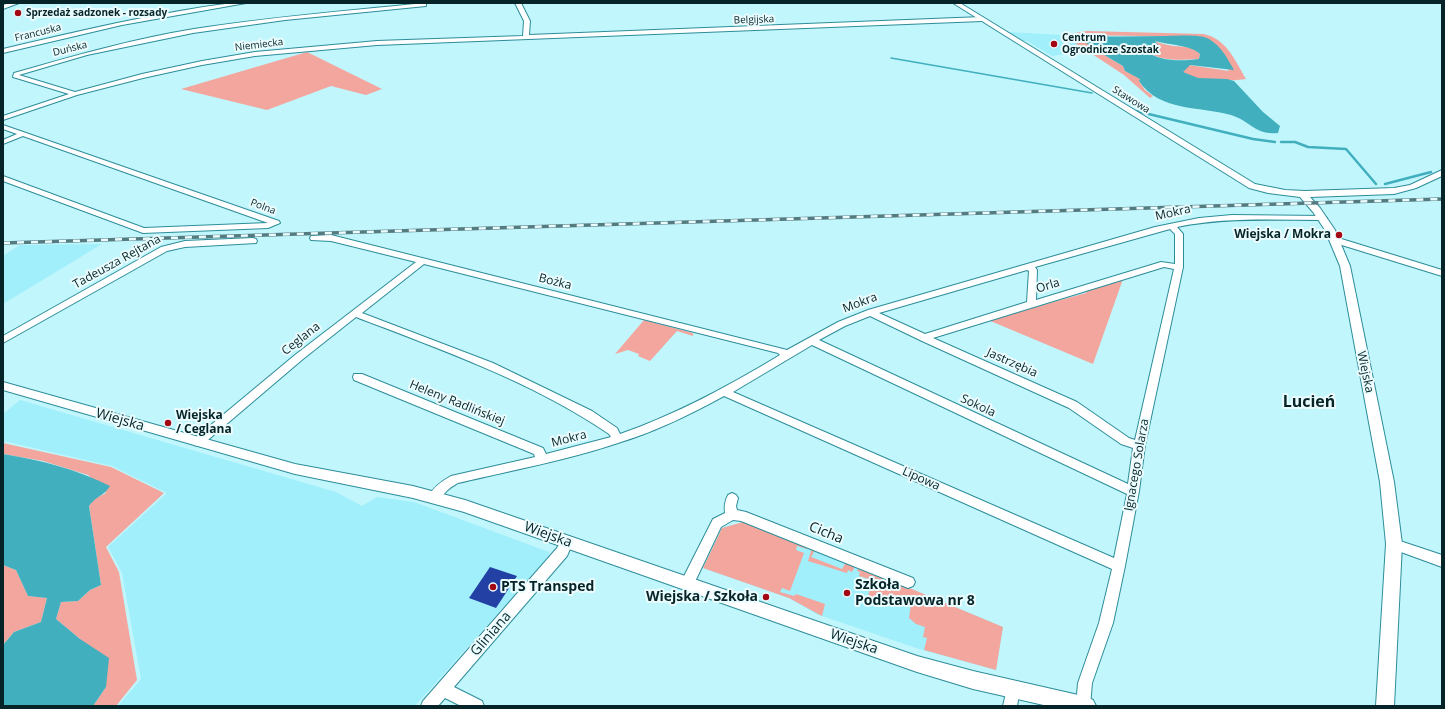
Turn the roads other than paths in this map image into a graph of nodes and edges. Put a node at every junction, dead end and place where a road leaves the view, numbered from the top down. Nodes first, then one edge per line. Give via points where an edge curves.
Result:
1 (16, 3) edge
2 (243, 3) edge
3 (518, 3) edge
4 (956, 3) edge
5 (424, 5) dead end
6 (3, 7) edge
7 (982, 19) junction
8 (526, 38) junction
9 (3, 51) edge
10 (75, 94) junction
11 (3, 118) edge
12 (3, 128) edge
13 (23, 134) junction
14 (3, 142) edge
15 (1442, 173) edge
16 (3, 178) edge
17 (1302, 193) junction
18 (1323, 218) junction
19 (1172, 226) junction
20 (314, 238) dead end
21 (1334, 240) junction
22 (253, 241) dead end
23 (423, 260) junction
24 (1028, 267) junction
25 (1179, 267) junction
26 (1442, 273) edge
27 (1033, 303) junction
28 (871, 312) junction
29 (356, 314) junction
30 (925, 339) junction
31 (3, 340) edge
32 (812, 341) junction
33 (788, 355) junction
34 (358, 378) dead end
35 (3, 386) edge
36 (724, 391) junction
37 (617, 439) junction
38 (198, 442) junction
39 (1139, 446) junction
40 (541, 459) junction
41 (1133, 491) junction
42 (434, 497) junction
43 (732, 498) dead end
44 (732, 515) junction
45 (567, 542) junction
46 (1394, 544) junction
47 (1442, 561) edge
48 (1119, 566) junction
49 (908, 582) dead end
50 (687, 584) junction
51 (443, 689) junction
52 (1011, 698) edge
53 (1085, 705) edge
54 (428, 706) edge
55 (477, 706) edge
56 (1385, 706) edge

1 - 6 street
2 - 9 street, Francuska via 92,29
3 - 8 street via 527,21
4 - 7 street, Stawowa
5 - 10 street, Duńska via 284,18 192,31 86,54 15,76
7 - 8 street, Belgijska
7 - 17 street, Stawowa via 1245,183 1263,189
8 - 10 street, Niemiecka via 354,45 254,54 172,69
10 - 11 street, Niemiecka
12 - 13 street, Polna
13 - 14 street
13 - 16 street, Polna via 276,223 268,226 143,231
15 - 17 street via 1417,186 1401,190
17 - 18 street, Wiejska
18 - 19 street, Mokra via 1232,217
18 - 21 street, Wiejska
19 - 24 street, Mokra
19 - 25 street, Ignacego Solarza via 1179,234
20 - 23 street, Bożka via 331,238
21 - 26 street
21 - 46 street, Wiejska via 1345,266 1387,482
22 - 31 street, Tadeusza Rejtana via 185,244 164,248
23 - 29 street, Ceglana
23 - 33 street, Bożka via 781,351
24 - 27 street via 1032,270
24 - 28 street, Mokra
25 - 27 street, Orla via 1164,264
25 - 39 street, Ignacego Solarza
27 - 30 street, Orla via 930,335
28 - 30 street, Jastrzębia
28 - 32 street, Mokra via 851,319
29 - 37 street via 489,365 588,414 613,431
29 - 38 street, Ceglana via 299,357
30 - 39 street, Jastrzębia via 1074,405 1125,441
32 - 33 street, Mokra
32 - 41 street, Sokola
33 - 36 street, Mokra
34 - 40 street, Heleny Radlińskiej via 539,451
35 - 38 street, Wiejska
36 - 37 street, Mokra via 670,419
36 - 48 street, Lipowa
37 - 40 street, Mokra
38 - 42 street, Wiejska via 302,470
39 - 41 street, Ignacego Solarza
40 - 42 street, Mokra via 455,480 445,485
41 - 48 street, Ignacego Solarza
42 - 45 street, Wiejska
43 - 44 street
44 - 49 street, Cicha via 742,516
44 - 50 street via 717,523
45 - 50 street, Wiejska
45 - 51 street, Gliniana via 562,552
46 - 47 street
46 - 56 street, Wiejska
48 - 53 street, Ignacego Solarza via 1106,623 1085,683
50 - 52 street, Wiejska
51 - 54 street, Gliniana
51 - 55 street
52 - 53 street, Wiejska

